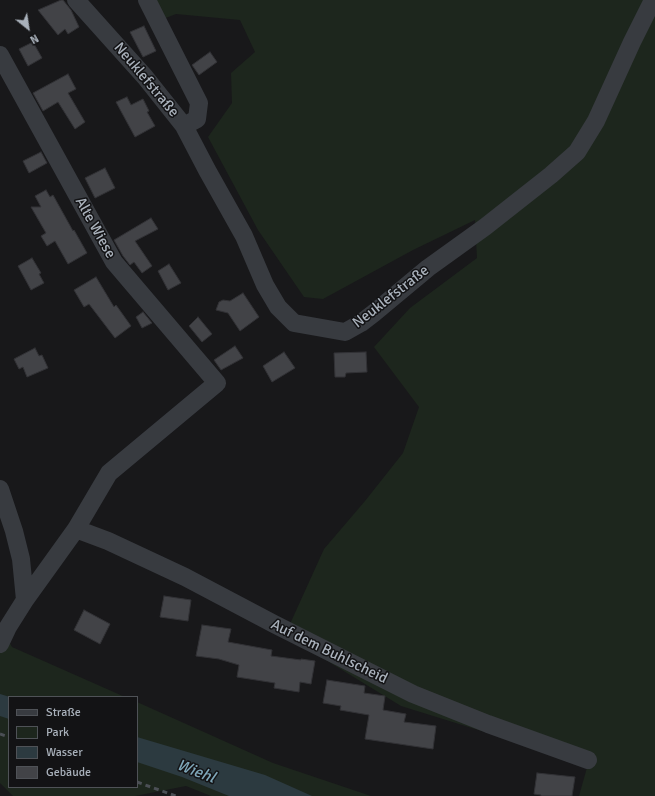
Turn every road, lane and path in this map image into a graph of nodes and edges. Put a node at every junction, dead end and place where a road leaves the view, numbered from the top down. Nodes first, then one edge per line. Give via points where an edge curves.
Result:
1 (76, 0) edge
2 (147, 0) edge
3 (653, 0) edge
4 (0, 55) edge
5 (184, 126) junction
6 (0, 489) edge
7 (76, 529) junction
8 (25, 600) junction
9 (0, 644) edge
10 (588, 760) dead end

1 - 5 street, Neuklefstraße via 145,77
2 - 5 street via 199,103 197,119
3 - 5 street, Neuklefstraße via 596,121 577,152 485,227 428,268 361,323 345,332 294,323 278,307 265,285 244,236
4 - 7 street, Alte Wiese via 114,262 217,383 109,473
6 - 8 street via 21,559
7 - 8 street
7 - 10 street, Auf dem Buhlscheid via 108,540 185,577 414,694
8 - 9 street

